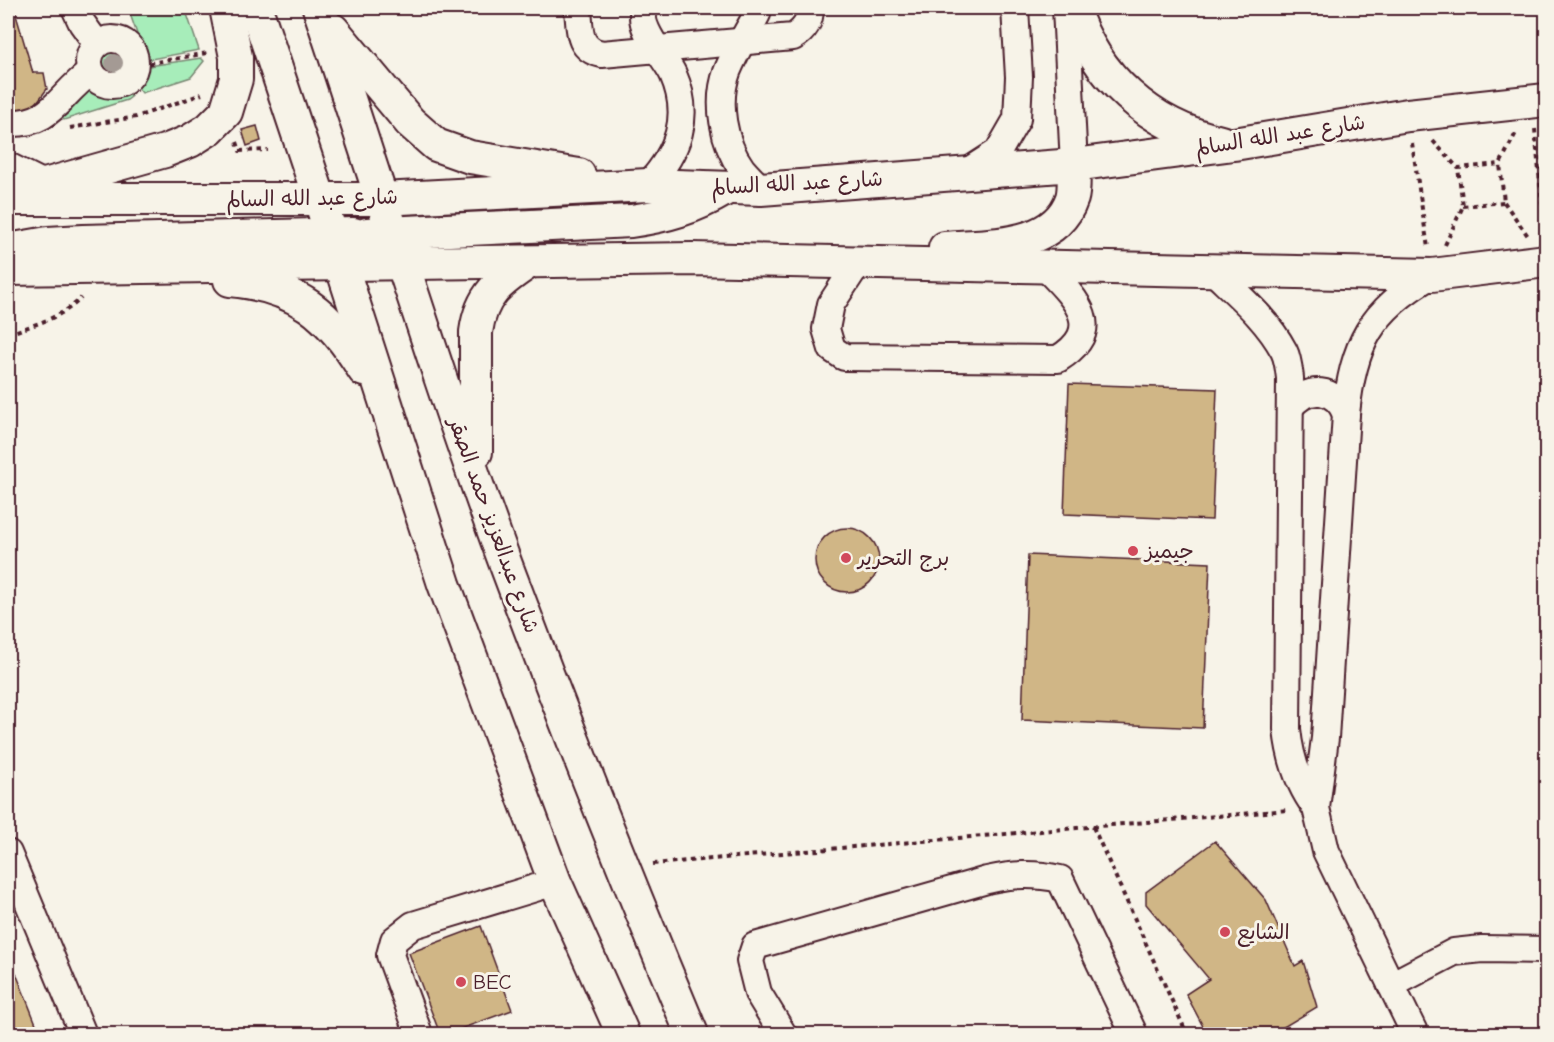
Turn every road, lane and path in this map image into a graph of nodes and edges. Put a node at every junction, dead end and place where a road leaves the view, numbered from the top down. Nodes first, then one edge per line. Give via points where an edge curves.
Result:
1 (75, 8) edge
2 (226, 8) edge
3 (256, 8) edge
4 (578, 8) edge
5 (645, 8) edge
6 (757, 8) edge
7 (810, 8) edge
8 (1015, 8) edge
9 (1066, 8) edge
10 (1073, 8) edge
11 (320, 12) edge
12 (742, 42) junction
13 (98, 44) junction
14 (657, 49) junction
15 (212, 52) dead end
16 (140, 65) dead end
17 (91, 72) junction
18 (203, 93) dead end
19 (1540, 101) edge
20 (1408, 115) junction
21 (8, 123) edge
22 (59, 130) dead end
23 (1234, 144) junction
24 (1500, 164) junction
25 (1074, 165) junction
26 (8, 166) edge
27 (1458, 168) junction
28 (967, 172) junction
29 (46, 184) junction
30 (648, 185) junction
31 (725, 189) junction
32 (761, 189) junction
33 (8, 197) edge
34 (320, 199) junction
35 (382, 199) junction
36 (1504, 202) junction
37 (1463, 206) junction
38 (392, 232) junction
39 (1541, 249) edge
40 (8, 250) edge
41 (337, 250) junction
42 (692, 259) junction
43 (529, 262) junction
44 (858, 263) junction
45 (403, 264) junction
46 (1045, 267) junction
47 (110, 268) junction
48 (8, 269) edge
49 (1213, 271) junction
50 (1432, 275) junction
51 (8, 334) edge
52 (386, 406) junction
53 (1290, 407) junction
54 (1346, 414) junction
55 (476, 479) junction
56 (1316, 808) junction
57 (1093, 827) junction
58 (8, 853) edge
59 (622, 867) junction
60 (555, 882) junction
61 (1546, 950) edge
62 (1391, 985) junction
63 (83, 1035) edge
64 (418, 1035) edge
65 (623, 1035) edge
66 (692, 1035) edge
67 (783, 1035) edge
68 (1134, 1035) edge
69 (1187, 1035) edge
70 (1415, 1035) edge

1 - 13 street
2 - 29 main road via 236,57 236,79 226,112 216,122 201,136 177,146
3 - 34 main road
4 - 14 street via 581,37 592,52
5 - 14 street via 642,20
6 - 12 street
7 - 12 street via 806,26 793,37
8 - 28 street via 1017,119 998,152
9 - 25 street
10 - 23 main road via 1095,58 1141,107 1191,133
11 - 30 main road via 410,122 444,148 470,157
11 - 35 main road, شارع عبدالعزيز حمد الصقر
12 - 14 street
12 - 32 street via 727,72 722,93 723,119 729,146 742,170
13 - 17 street via 89,57
13 - 17 street via 114,38 129,46 135,62 133,71 129,78 113,85
14 - 30 street via 680,94 682,120 676,145 664,168
15 - 16 path
17 - 21 street via 42,117 33,122
18 - 22 path via 136,117
19 - 20 main road, شارع عبد الله السالم
19 - 24 path
19 - 39 path
20 - 23 main road, شارع عبد الله السالم
20 - 27 path
20 - 50 path
23 - 25 main road, شارع عبد الله السالم
24 - 27 path
24 - 36 path
25 - 28 main road, شارع عبد الله السالم
25 - 42 main road via 1073,196 1066,212 1040,235 1002,243 910,251
26 - 29 street
27 - 37 path
28 - 32 main road, شارع عبد الله السالم
29 - 33 main road
30 - 31 main road, شارع عبد الله السالم
30 - 35 main road, شارع عبد الله السالم
31 - 32 main road, شارع عبد الله السالم
31 - 38 main road via 703,203 632,220
33 - 34 main road, شارع عبد الله السالم
34 - 35 main road, شارع عبد الله السالم
34 - 41 main road
35 - 38 main road, شارع عبدالعزيز حمد الصقر
35 - 41 main road via 376,217 366,229 352,234
36 - 37 path
36 - 39 path
37 - 50 path
38 - 41 main road via 367,234 353,240 345,250
38 - 45 main road, شارع عبدالعزيز حمد الصقر
39 - 50 main road
40 - 41 main road via 83,241
41 - 45 main road
41 - 47 main road
41 - 52 main road
42 - 43 main road
42 - 44 main road
43 - 45 main road
43 - 55 main road via 491,291 479,314
44 - 46 main road
44 - 46 street via 831,304 826,329 832,349 844,357 1058,360 1073,350 1083,332 1082,311
45 - 55 main road, شارع عبدالعزيز حمد الصقر
46 - 49 main road
47 - 48 main road
47 - 51 path via 75,304 46,321
47 - 52 main road via 248,282 292,296 333,325
49 - 50 main road
49 - 53 street via 1256,312 1285,353
50 - 54 street via 1383,310 1366,334 1354,362
52 - 60 main road via 444,584
53 - 54 street via 1304,394 1324,392 1338,400
53 - 56 street via 1287,729 1293,766
54 - 56 street via 1325,738
55 - 59 main road, شارع عبدالعزيز حمد الصقر
56 - 57 path
56 - 62 street via 1326,850
57 - 59 path
57 - 69 path
58 - 63 street
59 - 66 main road, شارع عبدالعزيز حمد الصقر
60 - 64 street via 413,925 394,940 390,955
60 - 65 main road
61 - 62 street via 1454,952
62 - 70 street
67 - 68 street via 758,993 750,961 755,946 987,880 1037,874 1060,879

